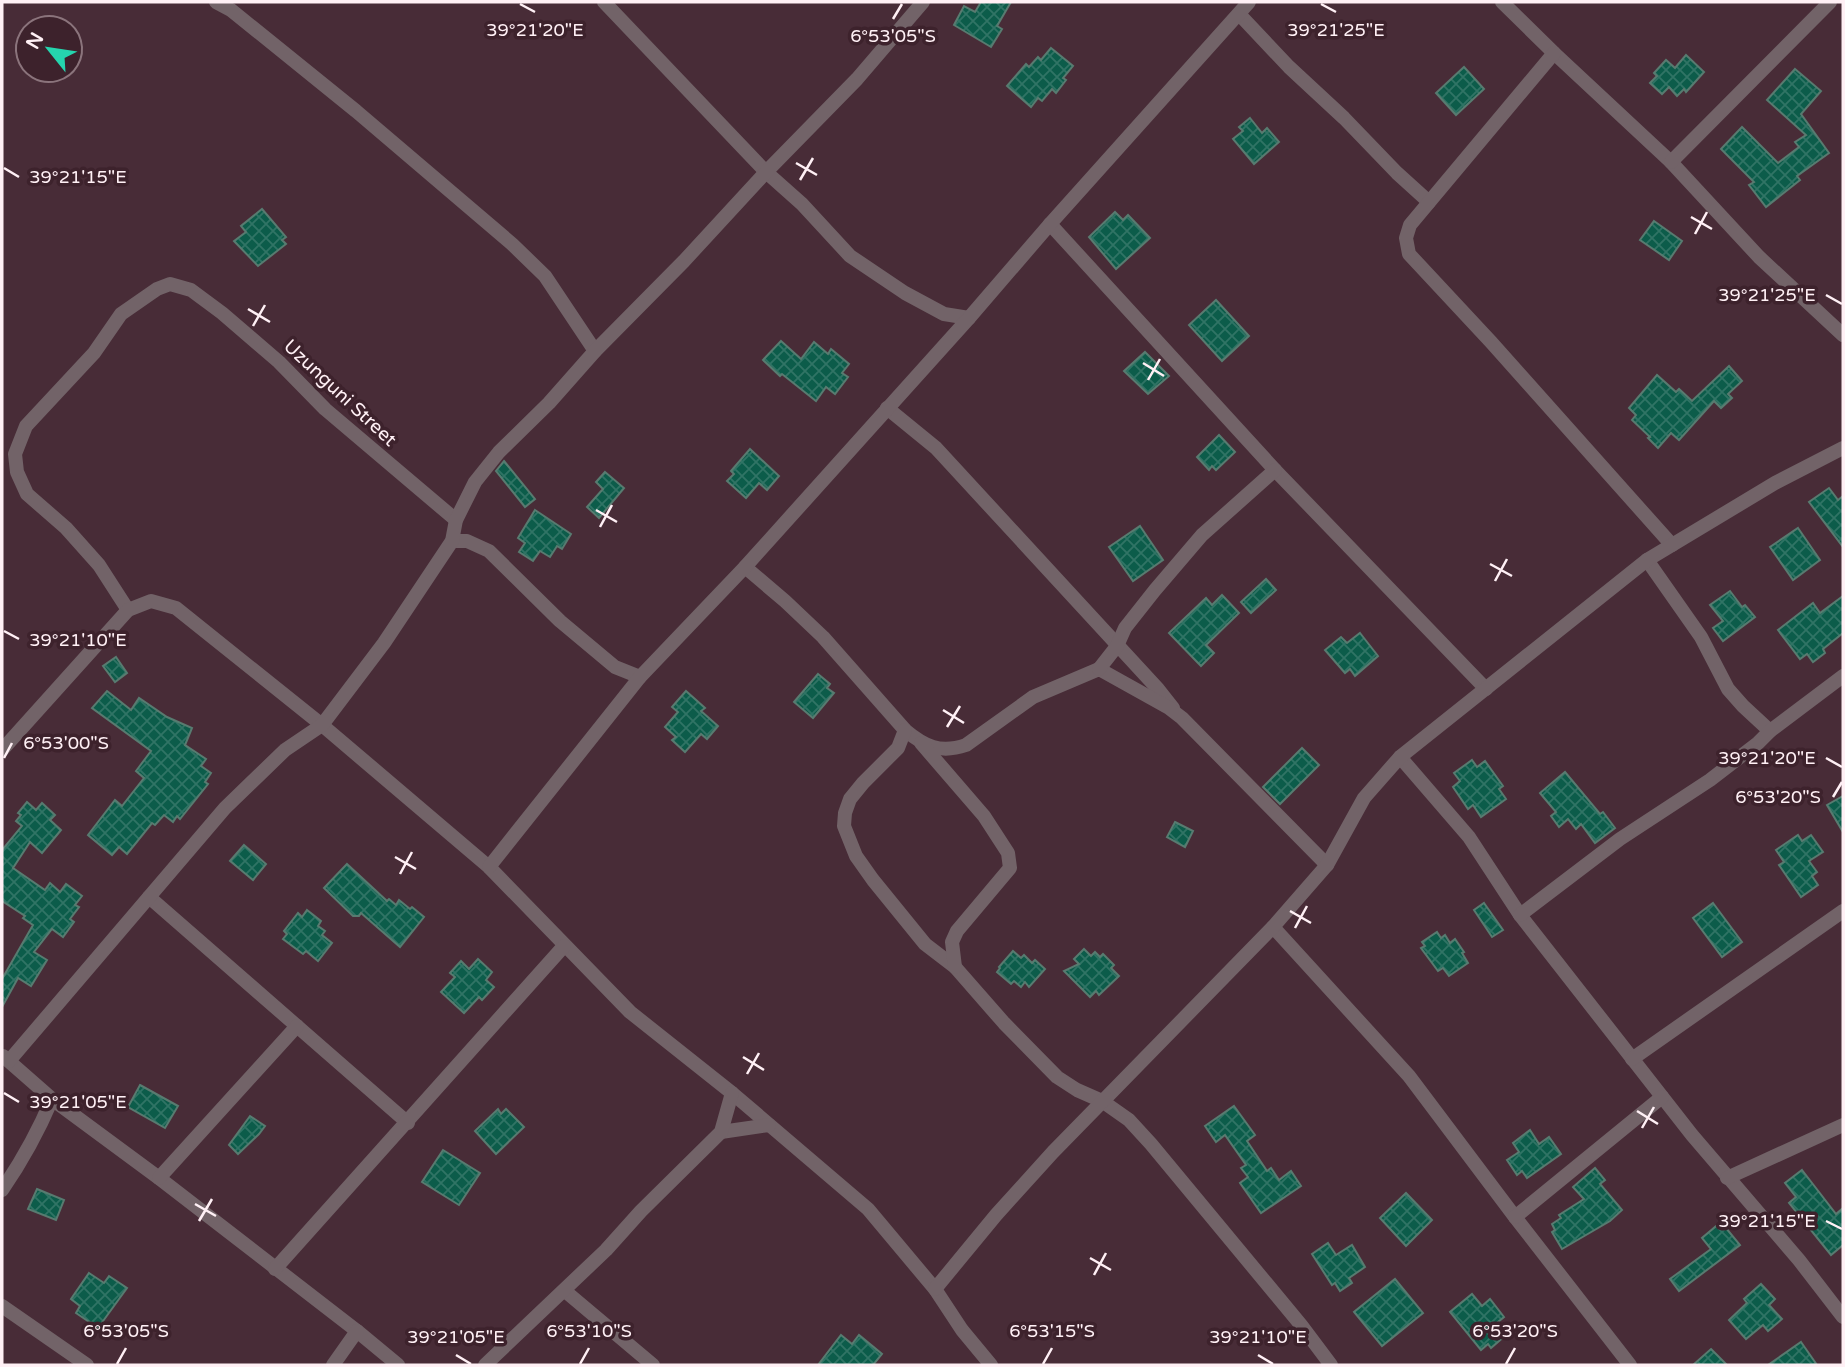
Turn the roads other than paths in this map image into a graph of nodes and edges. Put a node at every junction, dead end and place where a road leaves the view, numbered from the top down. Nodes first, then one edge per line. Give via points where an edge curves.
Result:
1 (216, 2) edge
2 (604, 2) edge
3 (923, 2) edge
4 (1502, 2) edge
5 (1830, 2) edge
6 (1245, 6) edge
7 (1553, 53) junction
8 (1671, 162) junction
9 (766, 172) junction
10 (1429, 202) junction
11 (1050, 224) junction
12 (969, 318) junction
13 (1843, 335) edge
14 (595, 351) junction
15 (887, 408) junction
16 (1843, 448) edge
17 (1275, 470) junction
18 (456, 520) junction
19 (452, 541) junction
20 (1672, 545) junction
21 (1647, 559) junction
22 (745, 567) junction
23 (128, 610) junction
24 (1117, 646) junction
25 (1099, 669) junction
26 (1843, 676) edge
27 (640, 677) junction
28 (1486, 689) junction
29 (1182, 718) junction
30 (322, 725) junction
31 (905, 730) junction
32 (1770, 731) junction
33 (920, 743) junction
34 (2, 750) edge
35 (1400, 757) junction
36 (1327, 865) junction
37 (489, 867) junction
38 (149, 897) junction
39 (1843, 911) edge
40 (1520, 915) junction
41 (1273, 927) junction
42 (565, 946) junction
43 (954, 967) junction
44 (297, 1026) junction
45 (5, 1058) edge
46 (1632, 1059) junction
47 (732, 1093) junction
48 (1662, 1097) junction
49 (52, 1099) junction
50 (1102, 1101) junction
51 (408, 1122) junction
52 (769, 1125) junction
53 (1843, 1125) edge
54 (721, 1132) junction
55 (159, 1178) junction
56 (1727, 1178) junction
57 (2, 1190) edge
58 (1515, 1217) junction
59 (275, 1269) junction
60 (935, 1289) junction
61 (565, 1291) junction
62 (2, 1306) edge
63 (1843, 1317) edge
64 (358, 1331) junction
65 (87, 1365) edge
66 (333, 1365) edge
67 (398, 1365) edge
68 (485, 1365) edge
69 (653, 1365) edge
70 (991, 1365) edge
71 (1331, 1365) edge
72 (1630, 1365) edge

1 - 14 street via 356,111 512,244 545,276
2 - 9 street
3 - 9 street via 857,79
4 - 7 street
5 - 8 street
6 - 10 street via 1289,67
6 - 11 street
7 - 8 street
7 - 10 street
8 - 13 street via 1759,257
9 - 12 street via 850,256 944,314
9 - 14 street
10 - 20 street via 1410,225 1406,238 1409,254
11 - 12 street
11 - 17 street
12 - 15 street
14 - 18 street via 499,452 475,482
15 - 22 street
15 - 24 street via 936,448
16 - 20 street
17 - 24 street via 1202,535 1147,599
17 - 28 street
18 - 19 street
18 - 23 street, Uzunguni Street via 325,409 222,313 191,290 170,284 121,314 94,353 26,426 15,454 27,494 99,565
19 - 27 street via 467,541 488,551 615,667
19 - 30 street
20 - 21 street
21 - 28 street
21 - 32 street via 1701,638 1728,689
22 - 27 street
22 - 31 street via 823,637
23 - 30 street via 151,601 176,608
23 - 34 street
24 - 25 street
24 - 29 street
25 - 29 street
25 - 33 street via 1033,697 966,745 941,749
26 - 32 street
27 - 37 street
28 - 35 street
29 - 36 street
30 - 37 street
30 - 38 street via 285,750 225,808
31 - 33 street
31 - 43 street via 898,748 850,799 844,825 856,856 873,880 925,944
32 - 40 street via 1710,780 1620,839
33 - 43 street via 984,817 1008,853 1010,868 957,931 952,942
35 - 36 street via 1364,798
35 - 40 street via 1469,837
36 - 41 street
37 - 42 street
38 - 44 street
38 - 45 street
39 - 46 street
40 - 46 street
41 - 50 street
41 - 58 street via 1409,1076
42 - 47 street via 630,1012
42 - 51 street
43 - 50 street via 1057,1077
44 - 51 street
44 - 55 street
45 - 49 street
46 - 48 street
47 - 52 street
47 - 54 street
48 - 56 street
48 - 58 street
49 - 55 street
49 - 57 street
50 - 60 street via 996,1215
50 - 71 street via 1129,1120 1151,1144
51 - 59 street
52 - 54 street
52 - 60 street via 868,1209
53 - 56 street
54 - 61 street
55 - 59 street
56 - 63 street
58 - 72 street
59 - 64 street
60 - 70 street
61 - 68 street
61 - 69 street
62 - 65 street
64 - 66 street
64 - 67 street

